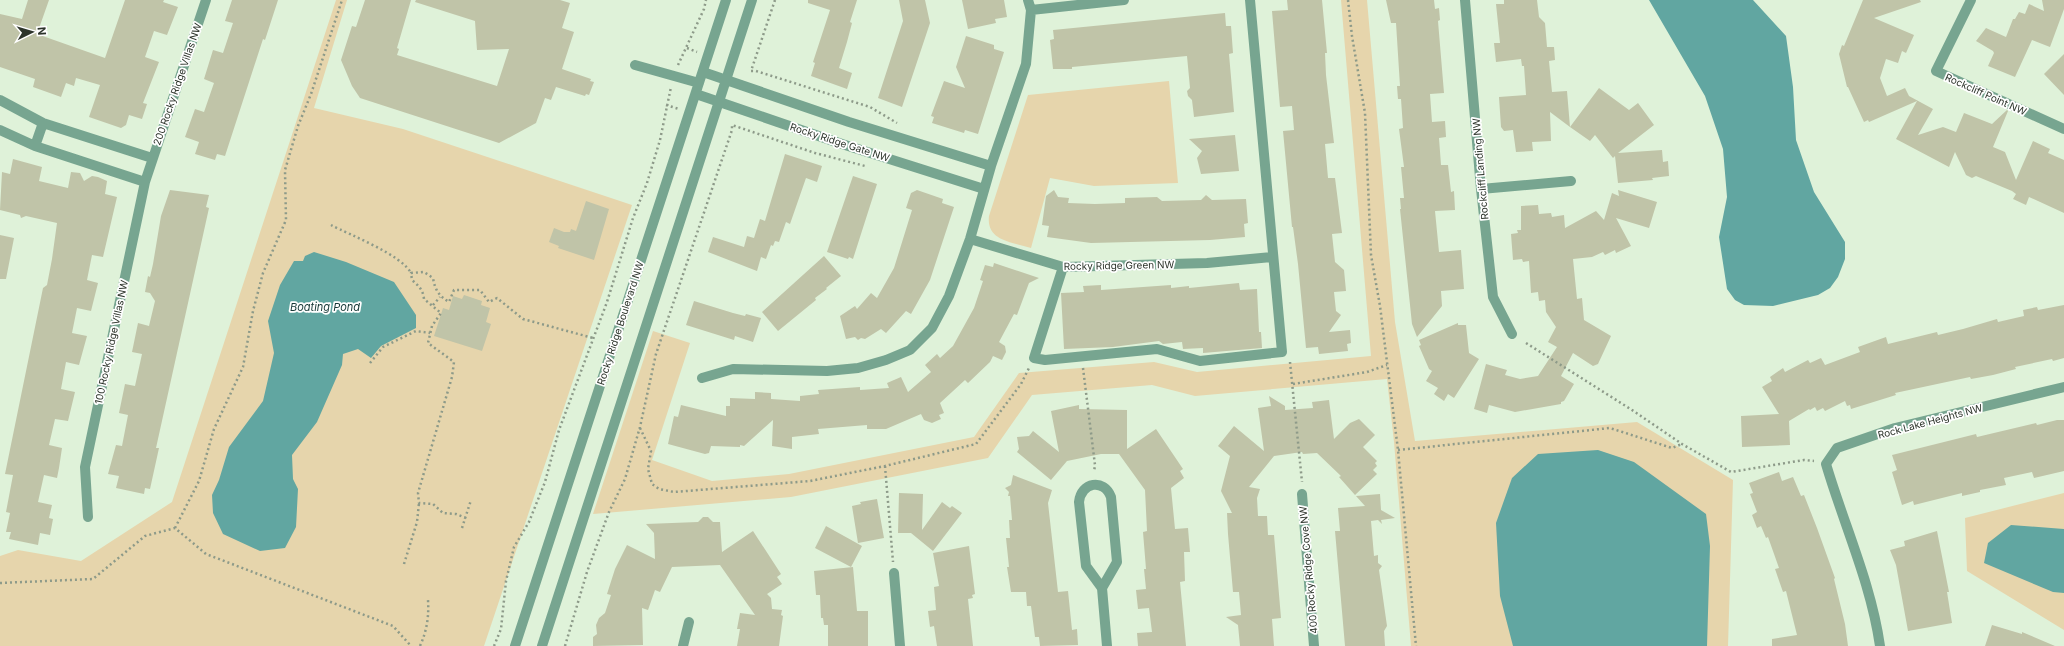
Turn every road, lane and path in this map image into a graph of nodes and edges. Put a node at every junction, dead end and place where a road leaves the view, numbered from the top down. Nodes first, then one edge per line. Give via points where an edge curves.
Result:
1 (206, 0) edge
2 (342, 0) edge
3 (706, 0) edge
4 (726, 0) edge
5 (752, 0) edge
6 (775, 0) edge
7 (1028, 0) edge
8 (1124, 0) edge
9 (1250, 0) edge
10 (1348, 0) edge
11 (1465, 0) edge
12 (1971, 0) edge
13 (1031, 10) junction
14 (687, 48) junction
15 (697, 52) dead end
16 (635, 65) dead end
17 (703, 72) junction
18 (674, 76) junction
19 (726, 80) junction
20 (699, 84) junction
21 (696, 94) junction
22 (0, 100) edge
23 (719, 101) junction
24 (666, 105) junction
25 (679, 109) dead end
26 (43, 124) junction
27 (900, 124) dead end
28 (732, 125) dead end
29 (2064, 129) edge
30 (0, 130) edge
31 (35, 146) junction
32 (152, 158) junction
33 (991, 166) junction
34 (149, 168) joint
35 (1571, 181) dead end
36 (145, 182) junction
37 (984, 188) junction
38 (1481, 189) junction
39 (331, 225) dead end
40 (970, 239) junction
41 (1272, 257) junction
42 (1063, 267) junction
43 (411, 273) junction
44 (440, 296) junction
45 (433, 305) junction
46 (430, 333) junction
47 (1512, 334) dead end
48 (593, 338) junction
49 (1526, 343) dead end
50 (1082, 357) junction
51 (1034, 358) junction
52 (1291, 362) dead end
53 (370, 363) dead end
54 (1387, 365) junction
55 (702, 378) dead end
56 (1293, 384) junction
57 (2064, 387) edge
58 (640, 427) junction
59 (1682, 444) junction
60 (1398, 450) junction
61 (1826, 464) junction
62 (885, 466) junction
63 (1091, 484) junction
64 (1302, 494) joint
65 (471, 500) dead end
66 (419, 502) junction
67 (88, 517) dead end
68 (466, 518) junction
69 (175, 528) junction
70 (462, 528) dead end
71 (404, 564) dead end
72 (894, 573) joint
73 (0, 583) edge
74 (1102, 588) junction
75 (428, 600) dead end
76 (689, 622) dead end
77 (411, 646) edge
78 (420, 646) edge
79 (494, 646) edge
80 (515, 646) edge
81 (542, 646) edge
82 (565, 646) edge
83 (683, 646) edge
84 (900, 646) edge
85 (1107, 646) edge
86 (1314, 646) edge
87 (1416, 646) edge
88 (1880, 646) edge

1 - 32 street, 200 Rocky Ridge Villas NW
2 - 69 path via 285,170 286,220 263,273 243,367 214,429 199,481
3 - 14 path
4 - 17 street, Rocky Ridge Boulevard NW
5 - 19 street
6 - 27 path via 751,71 870,107
7 - 13 street
8 - 13 street
9 - 41 street
10 - 54 path via 1365,113 1371,254
11 - 38 street, Rockcliff Landing NW
12 - 29 street, Rockcliff Point NW via 1936,71
13 - 33 street via 1026,64
14 - 15 path
14 - 18 path
16 - 18 street
17 - 19 street
17 - 20 street, Rocky Ridge Boulevard NW
18 - 20 street
18 - 24 path
19 - 23 street
19 - 33 street
20 - 21 street, Rocky Ridge Boulevard NW
21 - 23 street, Rocky Ridge Gate NW
21 - 80 street, Rocky Ridge Boulevard NW
22 - 26 street
23 - 37 street, Rocky Ridge Gate NW via 842,144
23 - 81 street
24 - 25 path
24 - 48 path via 660,140 647,183
26 - 31 street
26 - 32 street
28 - 58 path via 656,354
30 - 31 street
31 - 36 street
32 - 34 street, 200 Rocky Ridge Villas NW
33 - 37 street
34 - 36 street, 100 Rocky Ridge Villas NW
35 - 38 street
36 - 67 street, 100 Rocky Ridge Villas NW via 84,466
37 - 40 street
38 - 47 street, Rockcliff Landing NW via 1493,297
39 - 43 path via 386,252 409,268
40 - 42 street, Rocky Ridge Green NW
40 - 55 street via 949,296 932,328 910,350 858,368 827,371 733,369
41 - 42 street, Rocky Ridge Green NW via 1208,263
41 - 50 street via 1282,352 1200,361 1157,349
42 - 51 street
43 - 44 path via 424,272 433,278 435,289
43 - 45 path via 412,280 424,293 424,299
44 - 45 path
44 - 48 path via 449,302 454,290 480,290 489,302 497,298 522,320
45 - 46 path via 441,313
46 - 53 path via 416,331 383,347
46 - 66 path via 428,343 454,362 452,377 418,494
48 - 79 path via 558,430 545,482 529,522 514,547 506,581 501,629
49 - 59 path
50 - 51 street via 1045,360
50 - 63 path via 1095,465
51 - 62 path via 1021,384 976,444
52 - 56 path
54 - 56 path via 1367,372
54 - 60 path
56 - 64 path
57 - 61 street, Rock Lake Heights NW via 1895,428 1837,448
58 - 62 path via 651,451 648,469 652,484 659,489 674,492 810,481
58 - 82 path via 626,479 609,512 587,572
59 - 60 path via 1672,448 1610,428
59 - 61 path via 1731,472 1804,460
60 - 87 path
61 - 88 street via 1865,576
62 - 72 path
63 - 74 street via 1082,491 1079,502 1086,566
63 - 74 street via 1106,488 1111,497 1117,562
64 - 86 street, 400 Rocky Ridge Cove NW
65 - 68 path
66 - 68 path via 433,504 443,514 456,514
66 - 71 path via 417,522
68 - 70 path
69 - 73 path via 145,536 93,579
69 - 77 path via 206,554 393,626
72 - 84 street
74 - 85 street
75 - 78 path via 429,618
76 - 83 street

